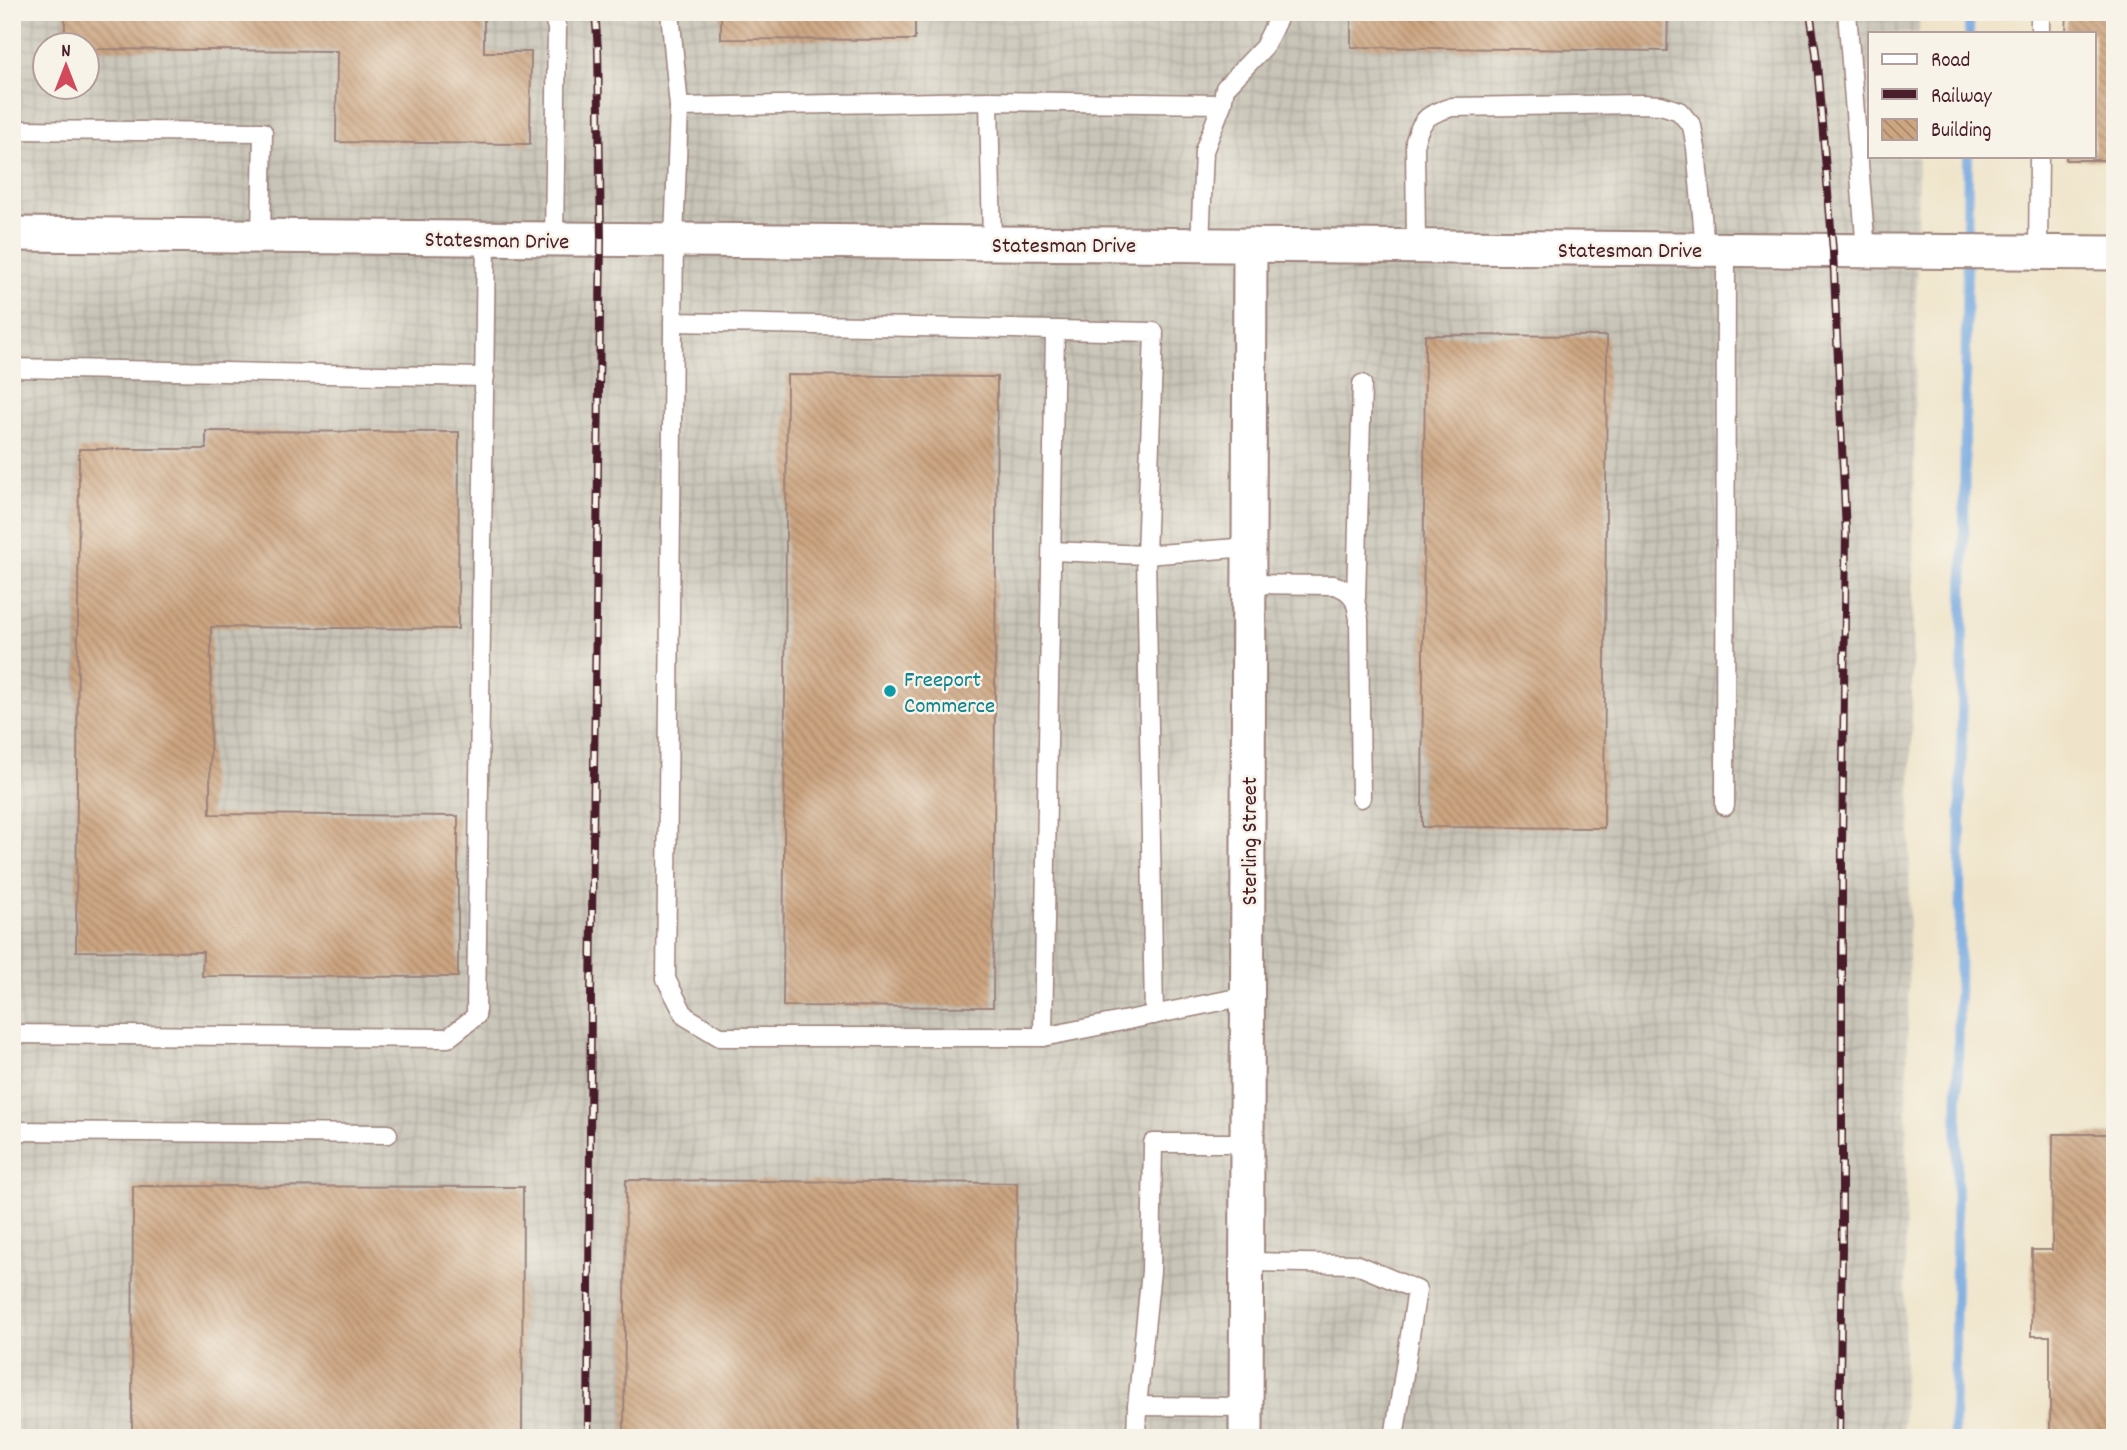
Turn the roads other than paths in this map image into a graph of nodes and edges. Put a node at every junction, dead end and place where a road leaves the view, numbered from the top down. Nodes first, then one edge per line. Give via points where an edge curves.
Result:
1 (552, 12) edge
2 (670, 12) edge
3 (1281, 12) edge
4 (1847, 12) edge
5 (2040, 12) edge
6 (2040, 32) edge
7 (989, 102) junction
8 (1222, 104) junction
9 (679, 107) junction
10 (12, 130) edge
11 (2039, 158) edge
12 (12, 234) edge
13 (261, 236) junction
14 (486, 238) junction
15 (554, 239) junction
16 (674, 240) junction
17 (992, 243) junction
18 (1200, 245) junction
19 (1250, 245) junction
20 (1416, 247) junction
21 (1715, 249) junction
22 (1877, 251) junction
23 (2038, 252) junction
24 (2115, 253) edge
25 (673, 322) junction
26 (1055, 331) junction
27 (12, 368) edge
28 (485, 377) junction
29 (1362, 384) dead end
30 (1249, 547) junction
31 (1052, 551) junction
32 (1146, 555) junction
33 (1249, 584) junction
34 (1356, 598) junction
35 (1361, 798) dead end
36 (1725, 806) dead end
37 (1247, 996) junction
38 (1154, 1015) junction
39 (12, 1034) edge
40 (1044, 1037) junction
41 (12, 1131) edge
42 (387, 1134) dead end
43 (1247, 1143) junction
44 (1247, 1262) junction
45 (1137, 1406) junction
46 (1246, 1422) edge
47 (1136, 1438) edge
48 (1394, 1438) edge

1 - 15 lane via 557,28
2 - 9 lane
3 - 8 lane via 1264,47 1225,88
4 - 22 lane
5 - 6 lane
7 - 8 lane
7 - 9 lane
7 - 17 lane
8 - 18 lane via 1204,151
9 - 16 lane
10 - 13 lane via 263,132
11 - 23 lane
12 - 13 street, Statesman Drive
13 - 14 street, Statesman Drive
14 - 15 street, Statesman Drive
14 - 28 lane
15 - 16 street, Statesman Drive
16 - 17 street, Statesman Drive
16 - 25 lane
17 - 18 street, Statesman Drive
18 - 19 street, Statesman Drive
19 - 20 street, Statesman Drive
19 - 30 street, Sterling Street
20 - 21 street, Statesman Drive
20 - 21 lane via 1415,141 1419,125 1431,114 1452,107 1642,104 1679,111 1692,126
21 - 22 street, Statesman Drive
21 - 36 lane
22 - 23 street, Statesman Drive
23 - 24 street, Statesman Drive
25 - 26 lane
25 - 40 lane via 666,965 672,992 685,1016 720,1037
26 - 31 lane
26 - 32 lane via 1154,332
27 - 28 lane
28 - 39 lane via 476,1016 448,1038
29 - 34 lane
30 - 32 lane
30 - 33 street, Sterling Street
31 - 32 lane
31 - 40 lane
32 - 38 lane
33 - 34 lane via 1334,585
33 - 37 street, Sterling Street
34 - 35 lane
37 - 38 lane
37 - 43 street, Sterling Street
38 - 40 lane
41 - 42 lane
43 - 44 street, Sterling Street
43 - 45 lane via 1153,1143 1151,1271
44 - 46 street, Sterling Street
44 - 48 lane via 1355,1264 1417,1290
45 - 46 lane
45 - 47 lane

